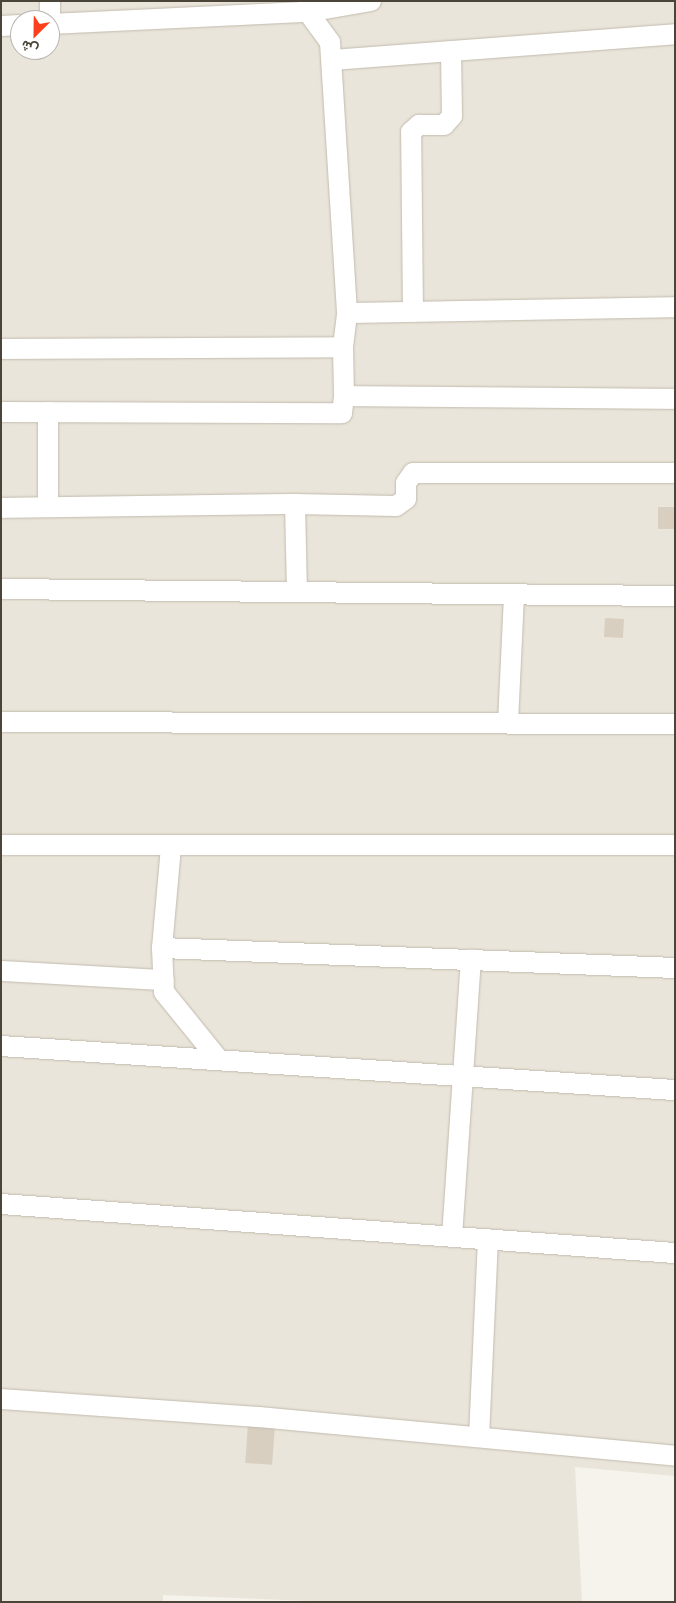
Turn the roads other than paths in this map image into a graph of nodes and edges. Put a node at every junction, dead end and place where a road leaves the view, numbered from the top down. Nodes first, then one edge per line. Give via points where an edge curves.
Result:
1 (371, 1) edge
2 (308, 7) edge
3 (186, 10) edge
4 (60, 23) edge
5 (675, 34) edge
6 (451, 51) junction
7 (332, 60) junction
8 (675, 307) edge
9 (413, 312) junction
10 (347, 313) junction
11 (343, 347) junction
12 (1, 349) edge
13 (344, 396) junction
14 (675, 398) edge
15 (1, 412) edge
16 (48, 412) junction
17 (675, 473) edge
18 (295, 504) junction
19 (48, 507) junction
20 (1, 508) edge
21 (1, 589) edge
22 (297, 592) junction
23 (514, 594) junction
24 (675, 596) edge
25 (1, 722) edge
26 (508, 724) junction
27 (675, 724) edge
28 (1, 845) edge
29 (675, 845) edge
30 (171, 847) junction
31 (162, 948) junction
32 (471, 960) junction
33 (675, 968) edge
34 (1, 971) edge
35 (164, 980) junction
36 (1, 1046) edge
37 (220, 1060) junction
38 (463, 1076) junction
39 (675, 1090) edge
40 (1, 1204) edge
41 (452, 1237) junction
42 (488, 1239) junction
43 (675, 1253) edge
44 (1, 1399) edge
45 (480, 1437) junction
46 (675, 1456) edge

1 - 2 street
2 - 3 street
2 - 7 street via 330,42
3 - 4 street
5 - 6 street
6 - 7 street
6 - 9 street via 452,116 444,125 418,125 412,132
7 - 10 street
8 - 9 street
9 - 10 street
10 - 11 street
11 - 12 street
11 - 13 street
13 - 14 street
13 - 16 street via 342,413
15 - 16 street
16 - 19 street
17 - 18 street via 413,472 406,483 406,499 396,506
18 - 19 street
18 - 22 street
19 - 20 street
21 - 22 street
22 - 23 street
23 - 24 street
23 - 26 street
25 - 26 street
26 - 27 street
28 - 30 street
29 - 30 street
30 - 31 street
31 - 32 street
31 - 35 street
32 - 33 street
32 - 38 street
34 - 35 street
35 - 37 street via 164,992
36 - 37 street
37 - 38 street
38 - 39 street
38 - 41 street
40 - 41 street
41 - 42 street
42 - 43 street
42 - 45 street
44 - 45 street
45 - 46 street

